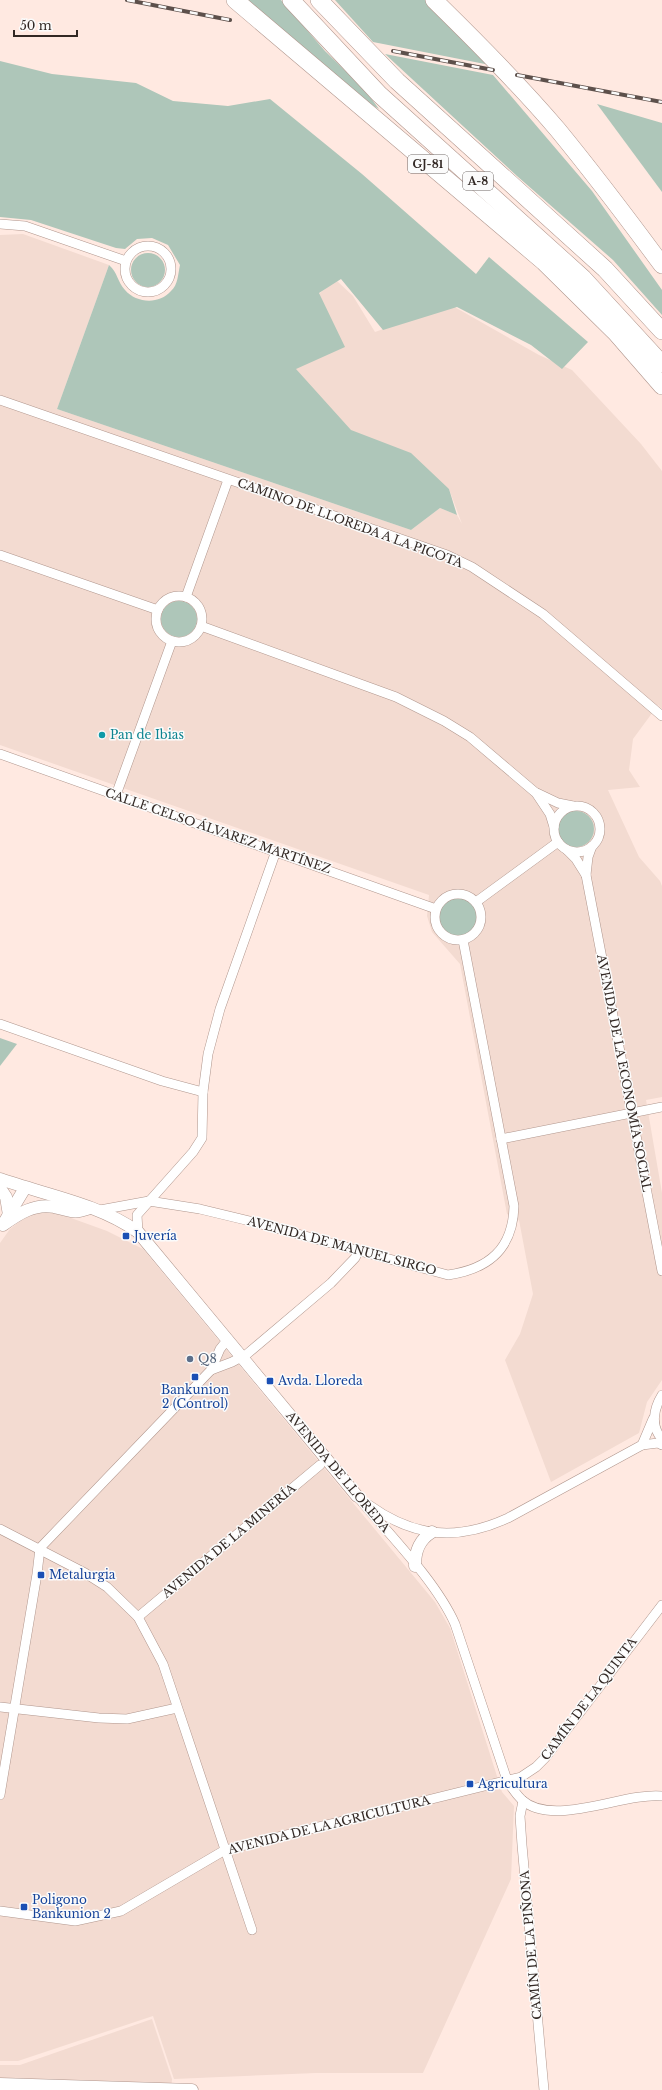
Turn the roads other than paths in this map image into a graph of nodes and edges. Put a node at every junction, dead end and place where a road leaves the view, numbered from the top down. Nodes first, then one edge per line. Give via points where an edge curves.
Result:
1 (236, 0) edge
2 (291, 0) edge
3 (320, 0) edge
4 (434, 0) edge
5 (0, 224) edge
6 (126, 261) junction
7 (662, 265) edge
8 (662, 331) edge
9 (662, 364) edge
10 (662, 386) edge
11 (0, 400) edge
12 (228, 480) junction
13 (0, 555) edge
14 (186, 597) junction
15 (158, 610) junction
16 (201, 626) junction
17 (172, 640) junction
18 (662, 716) edge
19 (0, 754) edge
20 (536, 793) junction
21 (116, 795) junction
22 (573, 806) junction
23 (554, 827) junction
24 (562, 845) junction
25 (592, 846) junction
26 (276, 851) junction
27 (586, 875) junction
28 (476, 902) junction
29 (436, 909) junction
30 (463, 940) junction
31 (0, 1024) edge
32 (203, 1092) junction
33 (662, 1107) edge
34 (631, 1112) junction
35 (501, 1139) junction
36 (0, 1180) edge
37 (0, 1188) edge
38 (25, 1188) junction
39 (149, 1201) junction
40 (95, 1209) junction
41 (4, 1223) edge
42 (138, 1232) junction
43 (358, 1252) junction
44 (662, 1271) edge
45 (228, 1339) junction
46 (242, 1356) junction
47 (211, 1370) junction
48 (662, 1395) edge
49 (654, 1416) junction
50 (662, 1439) edge
51 (642, 1445) junction
52 (662, 1445) edge
53 (320, 1465) dead end
54 (357, 1496) junction
55 (0, 1529) edge
56 (432, 1532) junction
57 (40, 1548) junction
58 (415, 1566) junction
59 (662, 1605) edge
60 (138, 1617) junction
61 (0, 1707) edge
62 (177, 1708) junction
63 (14, 1709) junction
64 (507, 1780) junction
65 (0, 1795) edge
66 (662, 1796) edge
67 (523, 1801) junction
68 (225, 1850) junction
69 (0, 1911) edge
70 (252, 1930) dead end
71 (0, 2084) edge
72 (53, 2088) edge
73 (192, 2090) edge
74 (544, 2090) edge

1 - 10 highway, GJ-81 via 544,262 616,333
2 - 9 highway, A-8 via 379,94 583,278
3 - 8 highway, A-8 via 397,81 605,268
4 - 7 highway via 481,46 558,130
5 - 6 street via 26,226
6 - 6 street via 129,282 141,291 156,291 168,282 171,275 170,259 159,248 144,246 130,254
11 - 12 street, CAMINO DE LLOREDA A LA PICOTA
12 - 14 street
12 - 18 street, CAMINO DE LLOREDA A LA PICOTA via 447,555 472,567 543,614
13 - 15 street
14 - 15 street via 172,597
14 - 16 street via 198,605
15 - 17 street via 156,617 160,632
16 - 17 street via 193,638 179,642
16 - 20 street via 421,708 470,737
17 - 21 street
19 - 21 street, CALLE CELSO ÁLVAREZ MARTÍNEZ
20 - 22 street via 558,803
20 - 23 street via 550,814
21 - 26 street, CALLE CELSO ÁLVAREZ MARTÍNEZ
22 - 23 street via 560,813
22 - 25 street via 589,809 599,821 599,836
23 - 24 street
24 - 25 street via 575,852 582,852
24 - 27 street, AVENIDA DE LA ECONOMÍA SOCIAL via 576,859
24 - 28 street
25 - 27 street, AVENIDA DE LA ECONOMÍA SOCIAL
26 - 29 street, CALLE CELSO ÁLVAREZ MARTÍNEZ
26 - 32 street via 220,1009 208,1054
27 - 34 street, AVENIDA DE LA ECONOMÍA SOCIAL
28 - 29 street via 462,894 454,894 446,897
28 - 30 street via 481,914 479,928 475,934
29 - 30 street via 438,929 449,938
30 - 35 street, AVENIDA DE MANUEL SIRGO
31 - 32 street via 162,1081
32 - 39 street via 202,1138 193,1152
33 - 34 street
34 - 35 street
34 - 44 street, AVENIDA DE LA ECONOMÍA SOCIAL
35 - 43 street, AVENIDA DE MANUEL SIRGO via 514,1206 507,1240 493,1259 473,1270 448,1275
36 - 38 street, AVENIDA DE MANUEL SIRGO
37 - 41 street via 6,1197
38 - 40 street, AVENIDA DE MANUEL SIRGO
38 - 41 street
39 - 40 street, AVENIDA DE MANUEL SIRGO
39 - 42 street via 137,1215
39 - 43 street, AVENIDA DE MANUEL SIRGO via 200,1209 254,1222
40 - 41 street via 75,1213 54,1207 34,1207
40 - 42 street, AVENIDA DE LLOREDA via 123,1221
42 - 45 street, AVENIDA DE LLOREDA
43 - 46 street via 331,1283
45 - 46 street, AVENIDA DE LLOREDA
45 - 47 street via 220,1349
46 - 47 street
46 - 54 street, AVENIDA DE LLOREDA
47 - 57 street
48 - 49 street via 656,1404
49 - 50 street via 655,1428
49 - 51 street
51 - 52 street
51 - 56 street via 490,1527 461,1533
53 - 60 street, AVENIDA DE LA MINERÍA
54 - 56 street via 399,1523
54 - 58 street, AVENIDA DE LLOREDA
55 - 57 street
56 - 58 street via 424,1537 417,1547
57 - 60 street via 107,1587
57 - 63 street
58 - 64 street, AVENIDA DE LLOREDA via 441,1599 456,1624
59 - 64 street, CAMÍN DE LA QUINTA via 545,1758 528,1773
60 - 62 street via 163,1664
61 - 63 street
62 - 63 street via 127,1719
62 - 68 street
63 - 65 street
64 - 67 street, AVENIDA DE LLOREDA
64 - 68 street, AVENIDA DE LA AGRICULTURA
66 - 67 street via 639,1796 571,1811 535,1807
67 - 74 street, CAMÍN DE LA PIÑONA via 520,1816 522,1845
68 - 69 street, AVENIDA DE LA AGRICULTURA via 121,1911 75,1922
68 - 70 street
71 - 72 street
72 - 73 street

